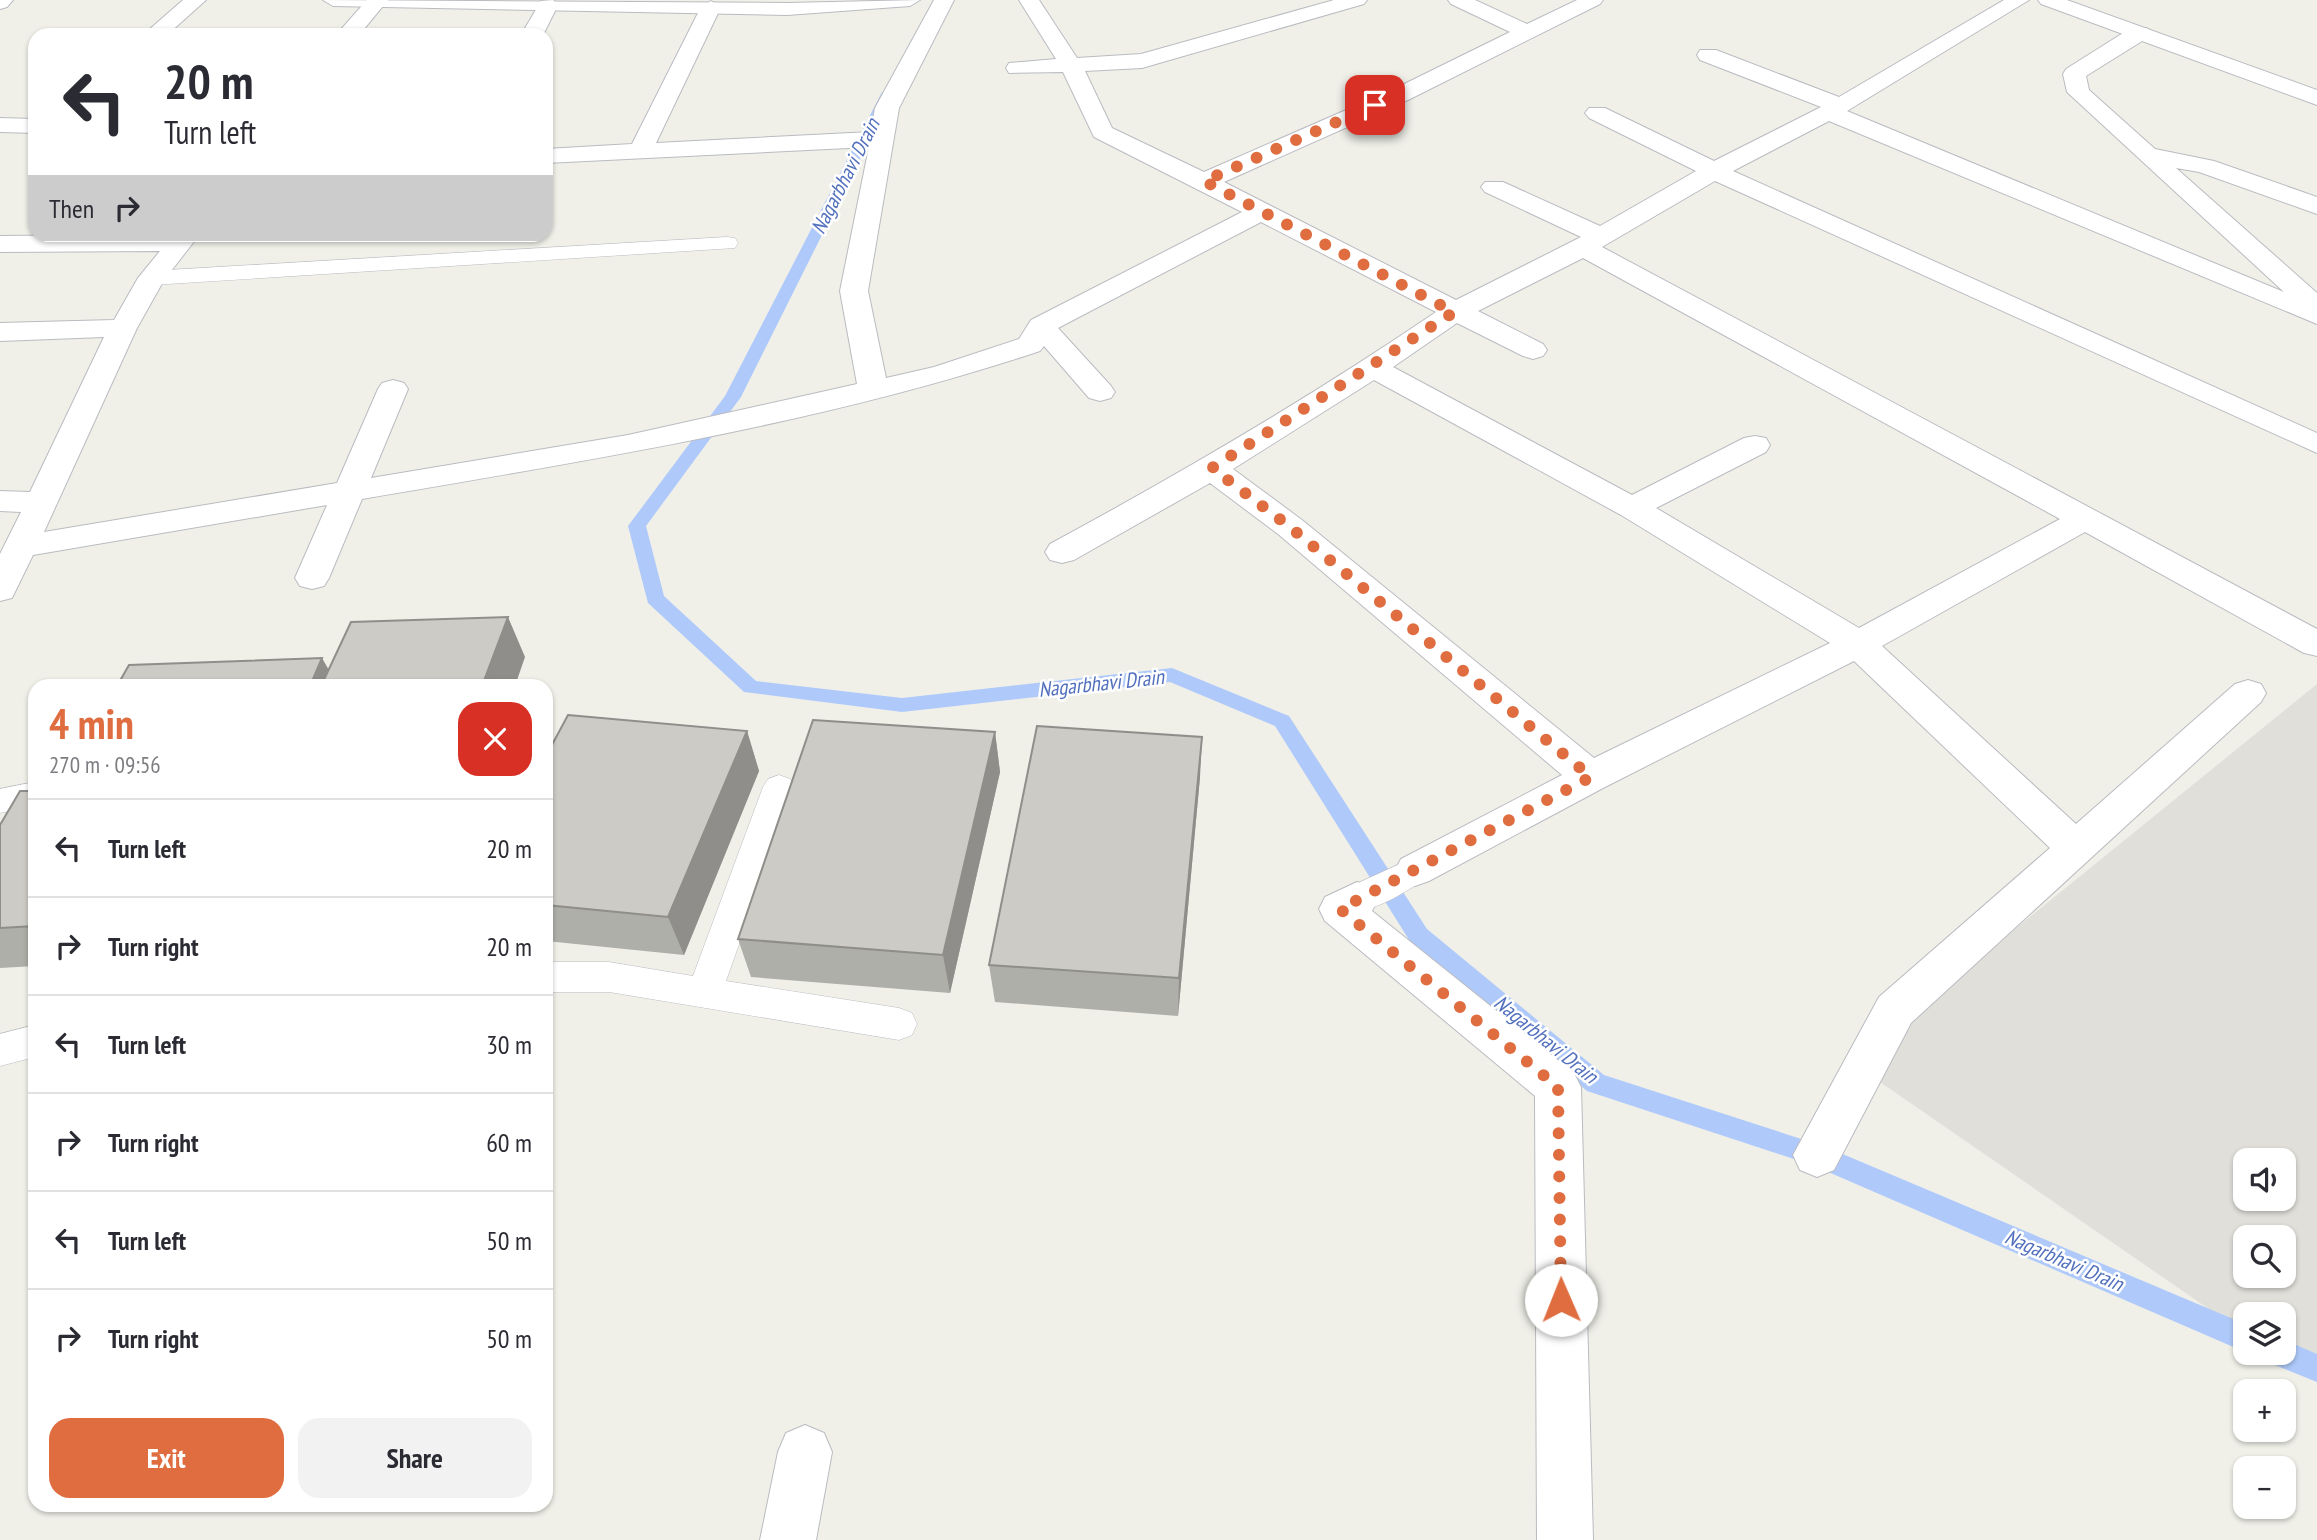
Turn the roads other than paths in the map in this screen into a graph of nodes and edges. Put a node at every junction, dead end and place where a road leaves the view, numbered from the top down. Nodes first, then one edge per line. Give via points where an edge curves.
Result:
1 (196, 0) edge
2 (333, 0) edge
3 (910, 0) edge
4 (944, 0) edge
5 (1029, 0) edge
6 (1357, 0) edge
7 (1458, 0) edge
8 (1592, 0) edge
9 (2019, 0) edge
10 (2048, 0) edge
11 (377, 1) edge
12 (577, 3) edge
13 (790, 4) edge
14 (548, 5) junction
15 (711, 7) junction
16 (162, 28) edge
17 (353, 28) edge
18 (536, 28) edge
19 (1527, 32) junction
20 (2139, 33) junction
21 (1708, 55) dead end
22 (1072, 67) junction
23 (1017, 68) dead end
24 (2317, 98) edge
25 (1834, 109) junction
26 (1597, 113) dead end
27 (0, 125) edge
28 (28, 127) edge
29 (880, 139) junction
30 (640, 152) junction
31 (2142, 153) junction
32 (553, 156) edge
33 (1714, 171) junction
34 (1204, 181) junction
35 (1494, 187) dead end
36 (2317, 206) edge
37 (1261, 212) junction
38 (74, 242) edge
39 (182, 242) edge
40 (1591, 242) junction
41 (727, 243) dead end
42 (0, 244) edge
43 (152, 278) junction
44 (2317, 307) edge
45 (1454, 312) junction
46 (2317, 316) edge
47 (1041, 326) junction
48 (123, 328) junction
49 (0, 332) edge
50 (1533, 350) dead end
51 (1373, 368) junction
52 (393, 389) dead end
53 (873, 389) junction
54 (1100, 392) dead end
55 (2317, 444) edge
56 (1755, 445) dead end
57 (1212, 468) junction
58 (348, 492) junction
59 (0, 500) edge
60 (40, 502) junction
61 (1632, 508) junction
62 (2086, 518) junction
63 (19, 547) junction
64 (1062, 552) dead end
65 (312, 578) dead end
66 (0, 590) edge
67 (2317, 643) edge
68 (1858, 644) junction
69 (2248, 694) dead end
70 (1591, 777) junction
71 (779, 786) dead end
72 (28, 795) edge
73 (0, 801) edge
74 (2076, 848) junction
75 (1415, 870) joint
76 (1357, 899) joint
77 (553, 977) edge
78 (705, 991) junction
79 (899, 1024) dead end
80 (28, 1043) edge
81 (0, 1050) edge
82 (1817, 1155) dead end
83 (805, 1452) dead end
84 (788, 1540) edge
85 (1565, 1540) edge

1 - 16 street
2 - 11 street
3 - 13 street
4 - 29 street via 887,108
5 - 22 street
6 - 22 street via 1142,61
7 - 19 street
8 - 19 street
9 - 25 street
10 - 20 street
11 - 14 street
11 - 17 street
12 - 14 street
12 - 15 street
13 - 15 street
14 - 18 street
15 - 30 street
19 - 34 street via 1399,95
20 - 24 street
20 - 31 street via 2074,74 2078,92
21 - 25 street
22 - 23 street
22 - 34 street via 1102,132
25 - 33 street
25 - 46 street
26 - 33 street
27 - 28 street
29 - 30 street
29 - 53 street via 853,291
30 - 32 street
31 - 36 street via 2205,166
31 - 44 street
33 - 40 street
33 - 55 street
34 - 37 street
35 - 40 street
37 - 45 street
37 - 47 street
38 - 42 street
39 - 43 street
40 - 45 street
40 - 62 street
41 - 43 lane
43 - 48 street
45 - 50 street
45 - 51 street
47 - 53 street via 1030,345 942,374
47 - 54 street
48 - 49 street
48 - 60 street
51 - 57 street
51 - 61 street
52 - 58 street
53 - 58 street via 628,444
56 - 61 street
57 - 64 street
57 - 70 street via 1290,527
58 - 63 street
58 - 65 street
59 - 60 street
60 - 63 street
61 - 68 street
62 - 67 street
62 - 68 street
63 - 66 street
68 - 70 street
68 - 74 street
69 - 74 street
70 - 75 street
71 - 78 lane
72 - 73 lane
74 - 82 street via 1895,1010
75 - 76 lane
76 - 85 street via 1340,909 1558,1087
77 - 78 lane via 609,977
78 - 79 lane
80 - 81 lane
83 - 84 street

